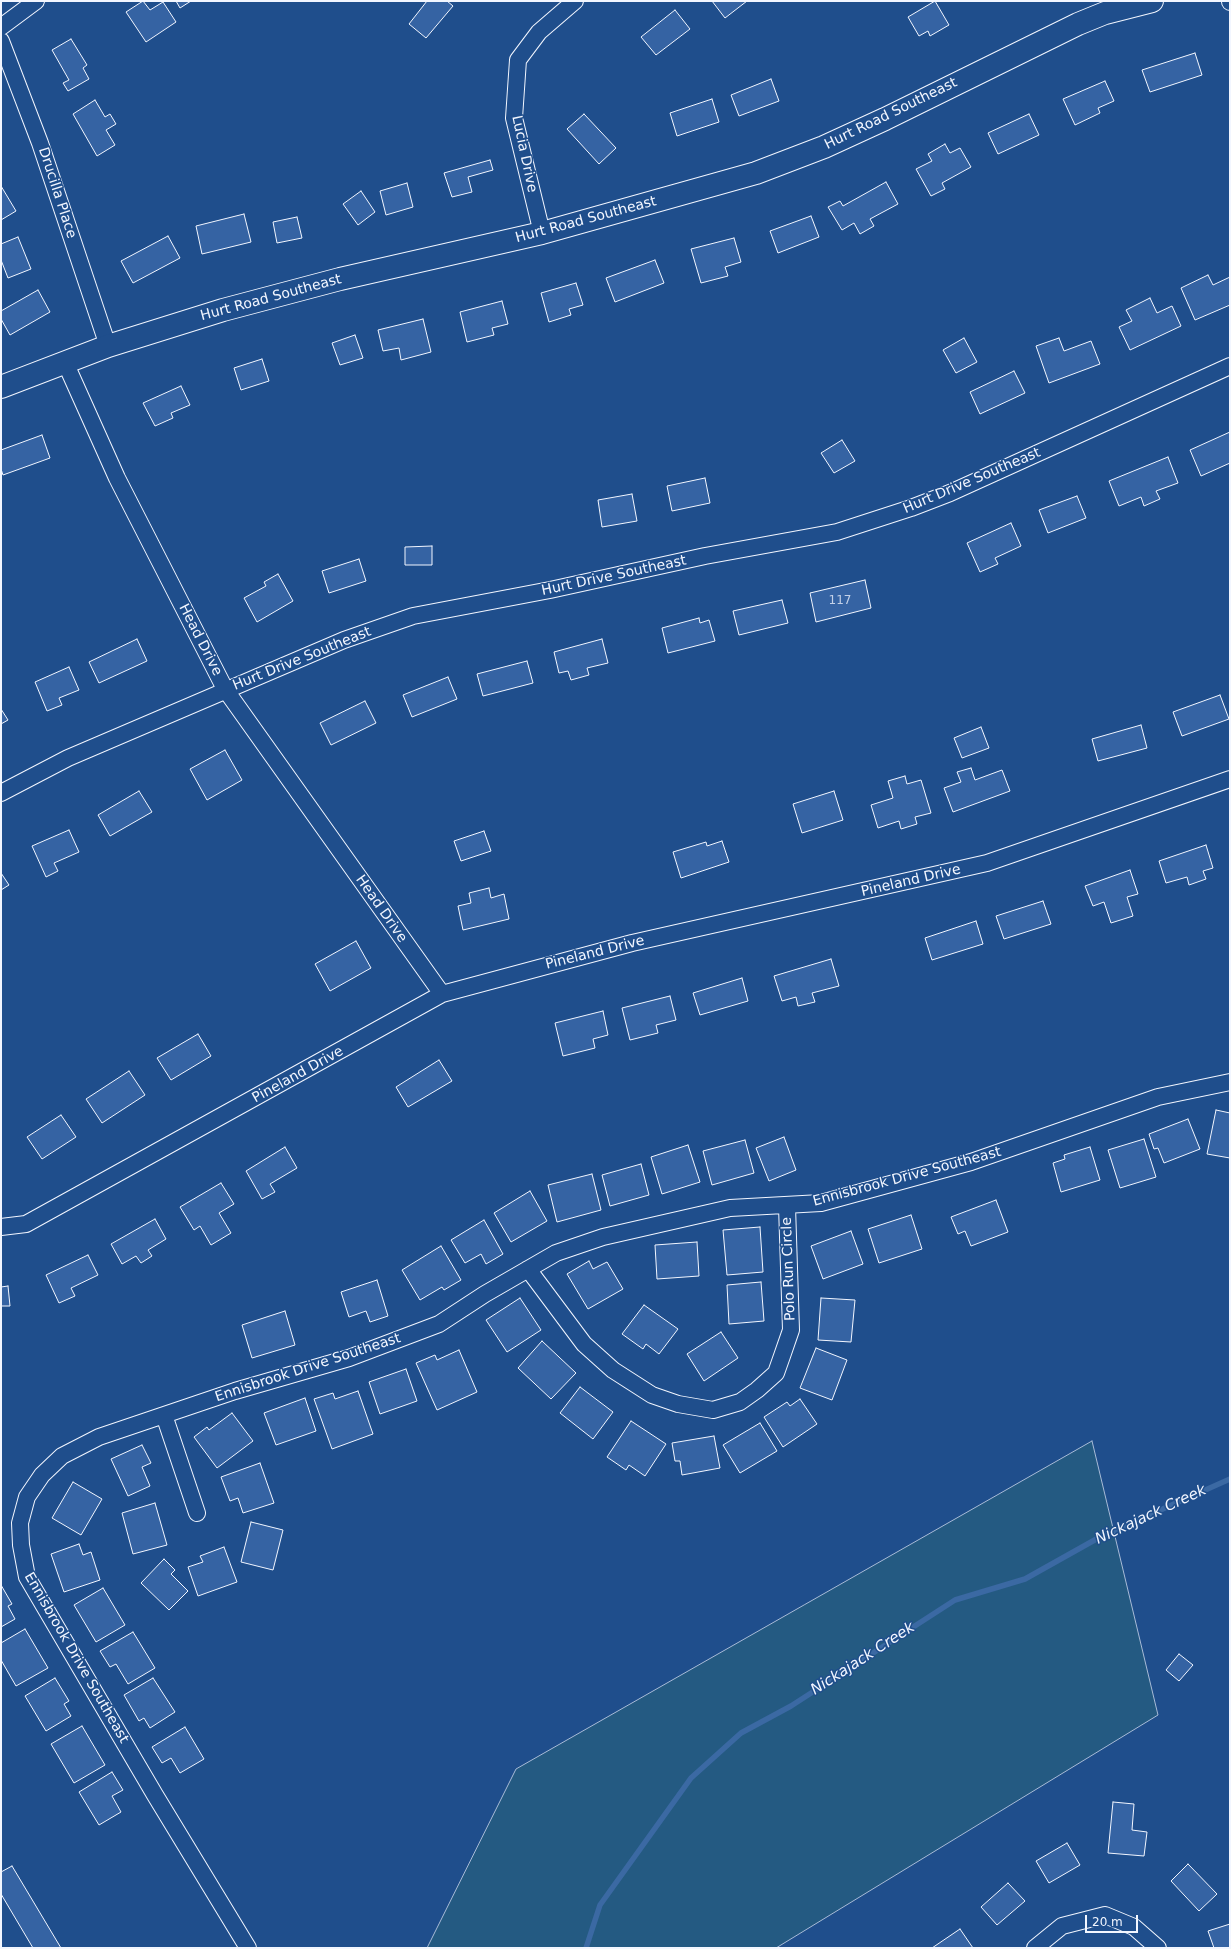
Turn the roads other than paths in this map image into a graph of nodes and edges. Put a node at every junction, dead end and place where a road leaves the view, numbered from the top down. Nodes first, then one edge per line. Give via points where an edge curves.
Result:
1 (36, 1) edge
2 (575, 1) edge
3 (1152, 1) edge
4 (1, 27) edge
5 (1, 41) edge
6 (542, 233) junction
7 (108, 346) junction
8 (65, 362) junction
9 (1230, 366) edge
10 (1, 387) edge
11 (225, 689) junction
12 (1230, 779) edge
13 (1, 793) edge
14 (442, 994) junction
15 (1230, 1082) edge
16 (787, 1206) junction
17 (1, 1227) edge
18 (528, 1269) junction
19 (164, 1415) junction
20 (197, 1514) dead end
21 (248, 1948) edge
22 (1035, 1948) edge
23 (1158, 1948) edge

1 - 4 street
2 - 6 street, Lucia Drive via 539,32 518,60 514,118
3 - 6 street, Hurt Road Southeast via 1118,9 1078,24 885,119 824,147 756,173
5 - 7 street, Drucilla Place via 40,143
6 - 7 street, Hurt Road Southeast via 282,294
7 - 8 street, Hurt Road Southeast
8 - 10 street, Hurt Road Southeast
8 - 11 street, Head Drive via 117,478
9 - 11 street, Hurt Drive Southeast via 950,493 837,532 704,556 550,590 413,616 344,640
11 - 13 street, Hurt Drive Southeast via 68,758
11 - 14 street, Head Drive
12 - 14 street, Pineland Drive via 987,863 632,943
14 - 17 street, Pineland Drive via 26,1224
15 - 16 street, Ennisbrook Drive Southeast via 1158,1098 971,1162 821,1203
16 - 18 street, Ennisbrook Drive Southeast via 730,1208 603,1237 556,1253
16 - 18 street, Polo Run Circle via 792,1330 776,1373 740,1402 713,1410 678,1404 652,1395 613,1370 584,1344
18 - 19 street, Ennisbrook Drive Southeast via 439,1324 349,1358 235,1391
19 - 20 street
19 - 21 street, Ennisbrook Drive Southeast via 99,1437 62,1456 42,1475 27,1497 20,1523 21,1545 27,1577
22 - 23 street via 1062,1926 1105,1915 1134,1927

